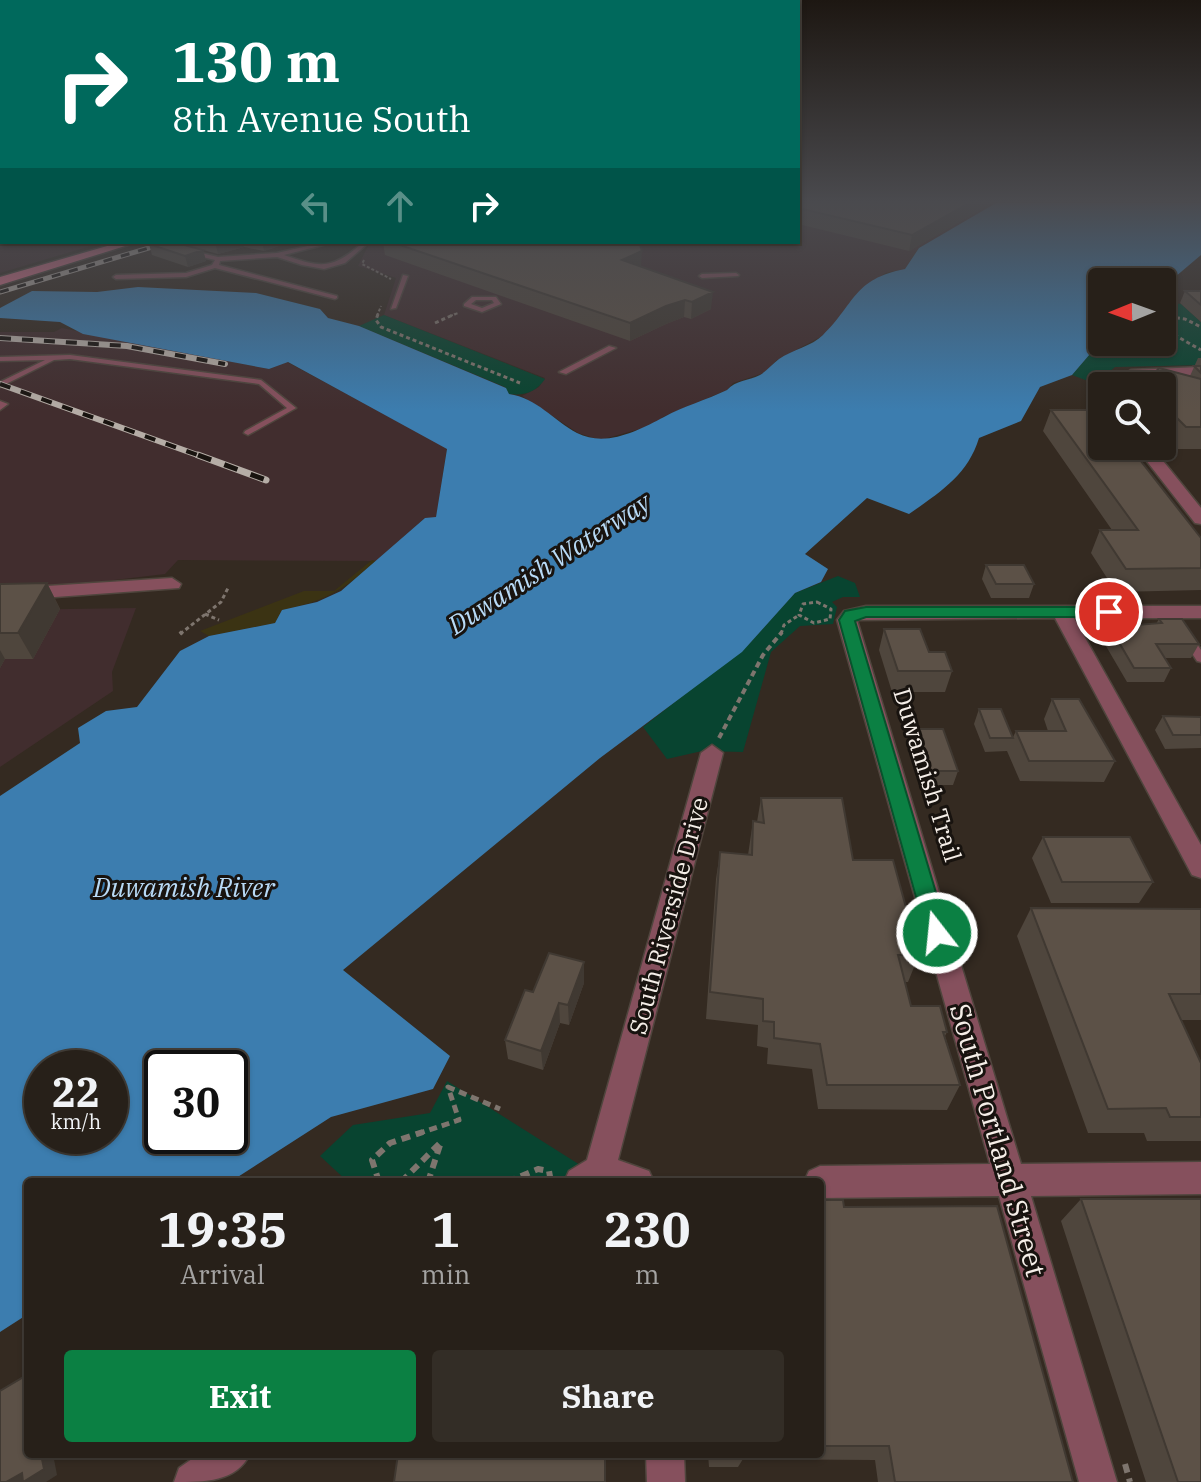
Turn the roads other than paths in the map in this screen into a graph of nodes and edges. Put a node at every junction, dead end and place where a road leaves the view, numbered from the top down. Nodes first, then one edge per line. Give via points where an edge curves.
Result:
1 (30, 272) edge
2 (193, 272) edge
3 (248, 272) edge
4 (322, 272) edge
5 (736, 275) dead end
6 (314, 276) dead end
7 (405, 276) dead end
8 (702, 276) dead end
9 (116, 277) dead end
10 (0, 281) edge
11 (302, 281) dead end
12 (291, 286) junction
13 (335, 297) dead end
14 (393, 308) dead end
15 (612, 348) dead end
16 (54, 358) junction
17 (0, 359) edge
18 (1201, 371) edge
19 (563, 372) dead end
20 (1176, 372) edge
21 (0, 385) edge
22 (248, 433) dead end
23 (1154, 460) edge
24 (1201, 519) edge
25 (172, 584) dead end
26 (0, 595) edge
27 (1061, 612) junction
28 (1170, 612) junction
29 (1201, 612) edge
30 (1201, 658) edge
31 (712, 753) road end
32 (1201, 868) edge
33 (590, 1176) edge
34 (1009, 1178) junction
35 (1201, 1178) edge
36 (824, 1182) edge
37 (665, 1458) edge
38 (666, 1482) edge
39 (1098, 1482) edge

1 - 10 main road
2 - 9 lane
3 - 12 lane
4 - 6 lane
5 - 8 lane
7 - 14 lane
11 - 12 lane
12 - 13 lane
15 - 19 lane
16 - 17 lane
16 - 21 lane
16 - 22 lane via 261,382 292,408
18 - 20 street
23 - 24 street
25 - 26 street
27 - 28 street
27 - 32 street
27 - 34 street, South Portland Street via 851,615 847,627
28 - 29 street
28 - 30 lane
31 - 33 street, South Riverside Drive
34 - 35 street
34 - 36 street
34 - 39 street, South Portland Street
37 - 38 street

